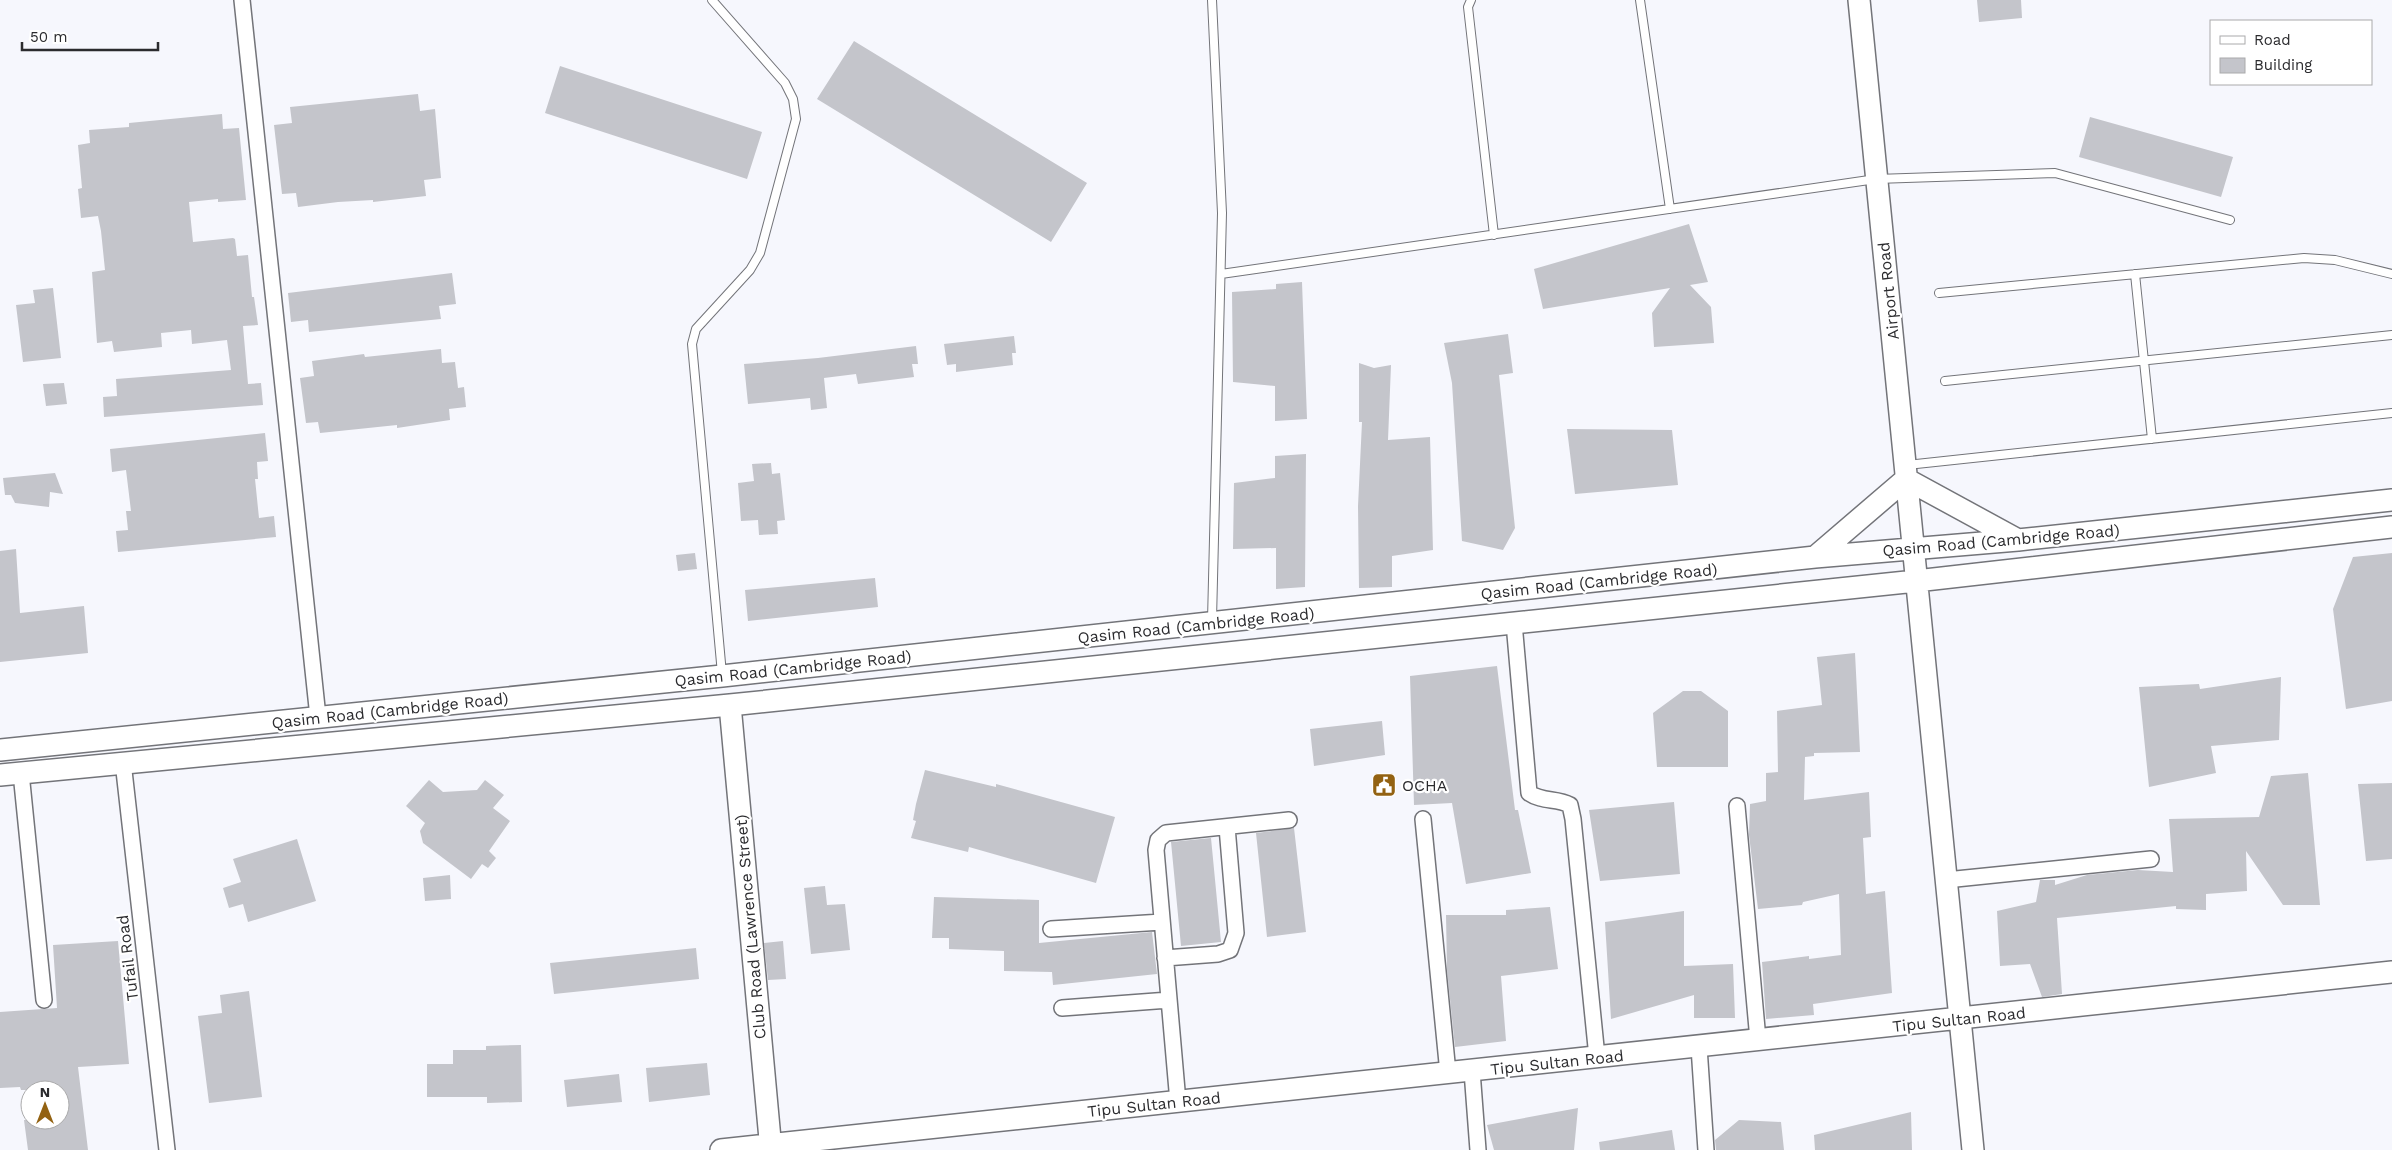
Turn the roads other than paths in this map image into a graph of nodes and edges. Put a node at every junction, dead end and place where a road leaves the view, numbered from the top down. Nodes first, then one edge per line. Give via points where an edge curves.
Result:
1 (242, 0) edge
2 (712, 0) edge
3 (1212, 0) edge
4 (1471, 0) edge
5 (1640, 0) edge
6 (1859, 0) edge
7 (1876, 179) junction
8 (1670, 209) junction
9 (2230, 220) dead end
10 (1494, 235) junction
11 (1221, 274) junction
12 (2135, 274) junction
13 (2392, 274) edge
14 (1939, 293) dead end
15 (2392, 335) edge
16 (2142, 360) junction
17 (1946, 381) dead end
18 (2392, 413) edge
19 (2152, 439) junction
20 (1906, 472) junction
21 (2392, 500) edge
22 (2392, 526) edge
23 (2018, 540) junction
24 (1913, 549) junction
25 (1815, 557) junction
26 (1916, 581) junction
27 (1212, 623) junction
28 (1514, 623) junction
29 (722, 676) junction
30 (730, 705) junction
31 (318, 718) junction
32 (0, 750) edge
33 (123, 762) junction
34 (10, 774) edge
35 (1737, 806) dead end
36 (1423, 819) dead end
37 (1289, 820) dead end
38 (1227, 827) junction
39 (2151, 859) dead end
40 (1946, 880) junction
41 (1162, 922) junction
42 (1051, 929) dead end
43 (1165, 958) junction
44 (2392, 972) edge
45 (44, 1000) dead end
46 (1169, 1000) junction
47 (1062, 1008) dead end
48 (1960, 1019) junction
49 (1758, 1040) junction
50 (1699, 1047) junction
51 (1597, 1057) junction
52 (1472, 1071) junction
53 (1448, 1073) junction
54 (1178, 1102) junction
55 (770, 1147) edge
56 (167, 1150) edge
57 (721, 1150) edge
58 (1478, 1150) edge
59 (1706, 1150) edge
60 (1973, 1150) edge

1 - 31 street
2 - 29 lane via 785,83 794,99 796,120 760,254 750,270 696,329 692,344
3 - 11 lane via 1222,212
4 - 10 lane via 1468,7
5 - 8 lane
6 - 7 main road, Airport Road
7 - 8 lane
7 - 9 lane via 2055,173
7 - 20 main road, Airport Road
8 - 10 lane
10 - 11 lane
11 - 27 lane
12 - 13 lane via 2304,258 2335,260
12 - 14 lane
12 - 16 lane
15 - 16 lane
16 - 17 lane
16 - 19 lane
18 - 19 lane
19 - 20 lane
20 - 23 main road
20 - 24 main road, Airport Road
20 - 25 main road
21 - 23 main road, Qasim Road (Cambridge Road)
22 - 26 main road, Qasim Road (Cambridge Road)
23 - 24 main road, Qasim Road (Cambridge Road)
24 - 25 main road, Qasim Road (Cambridge Road)
24 - 26 main road, Airport Road
25 - 27 main road, Qasim Road (Cambridge Road)
26 - 28 main road, Qasim Road (Cambridge Road)
26 - 40 main road, Airport Road
27 - 29 main road, Qasim Road (Cambridge Road)
28 - 30 main road, Qasim Road (Cambridge Road)
28 - 51 street via 1529,793 1538,799 1570,805 1573,819
29 - 31 main road, Qasim Road (Cambridge Road)
30 - 33 main road, Qasim Road (Cambridge Road)
30 - 55 main road, Club Road (Lawrence Street)
31 - 32 main road, Qasim Road (Cambridge Road)
33 - 34 main road, Qasim Road (Cambridge Road)
33 - 56 street, Tufail Road
34 - 45 street
35 - 49 street
36 - 53 street
37 - 38 street
38 - 41 street via 1166,833 1158,840
38 - 43 street via 1236,933 1230,950 1218,954
39 - 40 street
40 - 48 main road, Airport Road
41 - 42 street
41 - 43 street
43 - 46 street
44 - 48 main road, Tipu Sultan Road
46 - 47 street
46 - 54 street
48 - 49 main road, Tipu Sultan Road
48 - 60 main road, Airport Road
49 - 50 main road, Tipu Sultan Road
50 - 51 main road, Tipu Sultan Road
50 - 59 street
51 - 52 main road, Tipu Sultan Road
52 - 53 main road, Tipu Sultan Road
52 - 58 street
53 - 54 main road, Tipu Sultan Road
54 - 55 main road, Tipu Sultan Road
55 - 57 main road, Tipu Sultan Road

